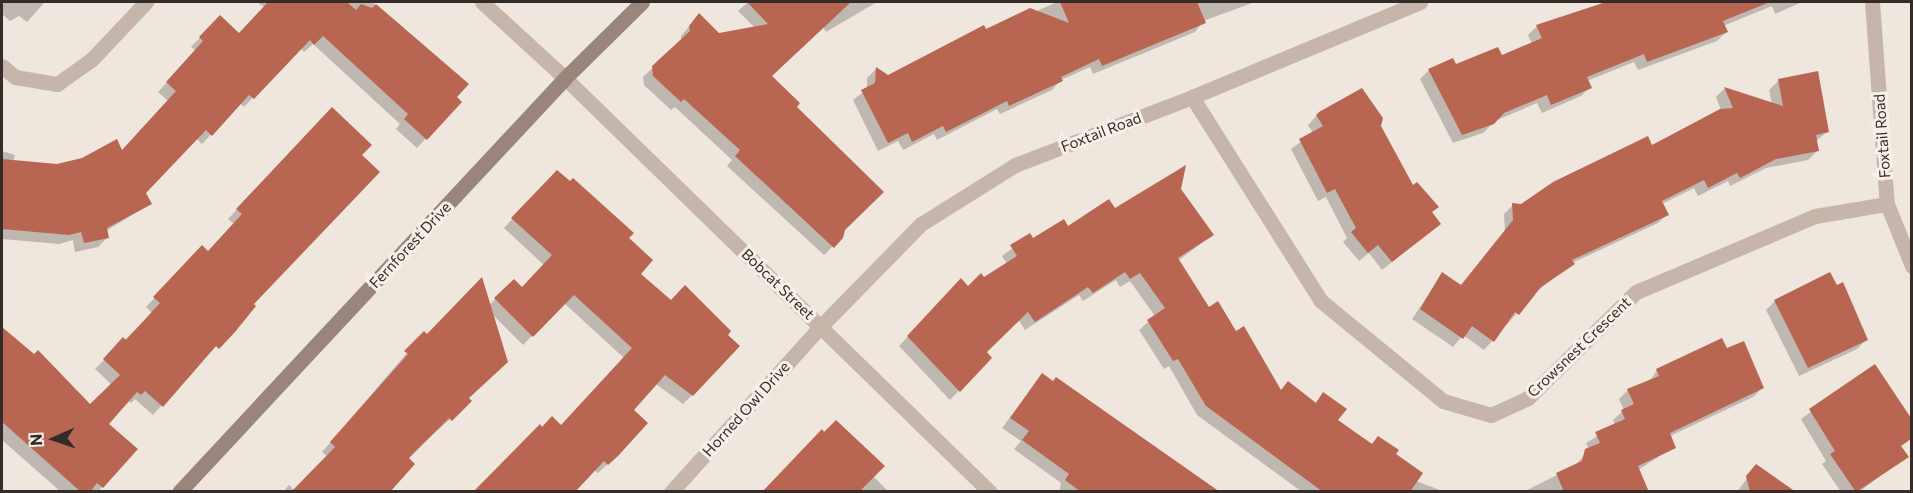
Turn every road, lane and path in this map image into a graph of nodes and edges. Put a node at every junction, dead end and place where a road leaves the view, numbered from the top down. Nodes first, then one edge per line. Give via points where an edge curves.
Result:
1 (146, 2) edge
2 (482, 2) edge
3 (642, 2) edge
4 (1420, 2) edge
5 (1872, 2) edge
6 (2, 66) edge
7 (565, 78) junction
8 (1192, 97) junction
9 (1887, 204) junction
10 (1911, 266) edge
11 (821, 326) junction
12 (179, 492) edge
13 (670, 492) edge
14 (990, 492) edge

1 - 6 street via 92,59 57,84 15,77
2 - 7 street, Bobcat Street
3 - 7 street, Fernforest Drive
4 - 8 street, Foxtail Road
5 - 9 street, Foxtail Road
7 - 11 street, Bobcat Street
7 - 12 street, Fernforest Drive
8 - 9 street, Crowsnest Crescent via 1321,301 1443,401 1491,415 1528,398 1636,292 1815,216
8 - 11 street, Foxtail Road via 1015,165 921,224
9 - 10 street, Foxtail Road
11 - 13 street, Horned Owl Drive
11 - 14 street, Bobcat Street

